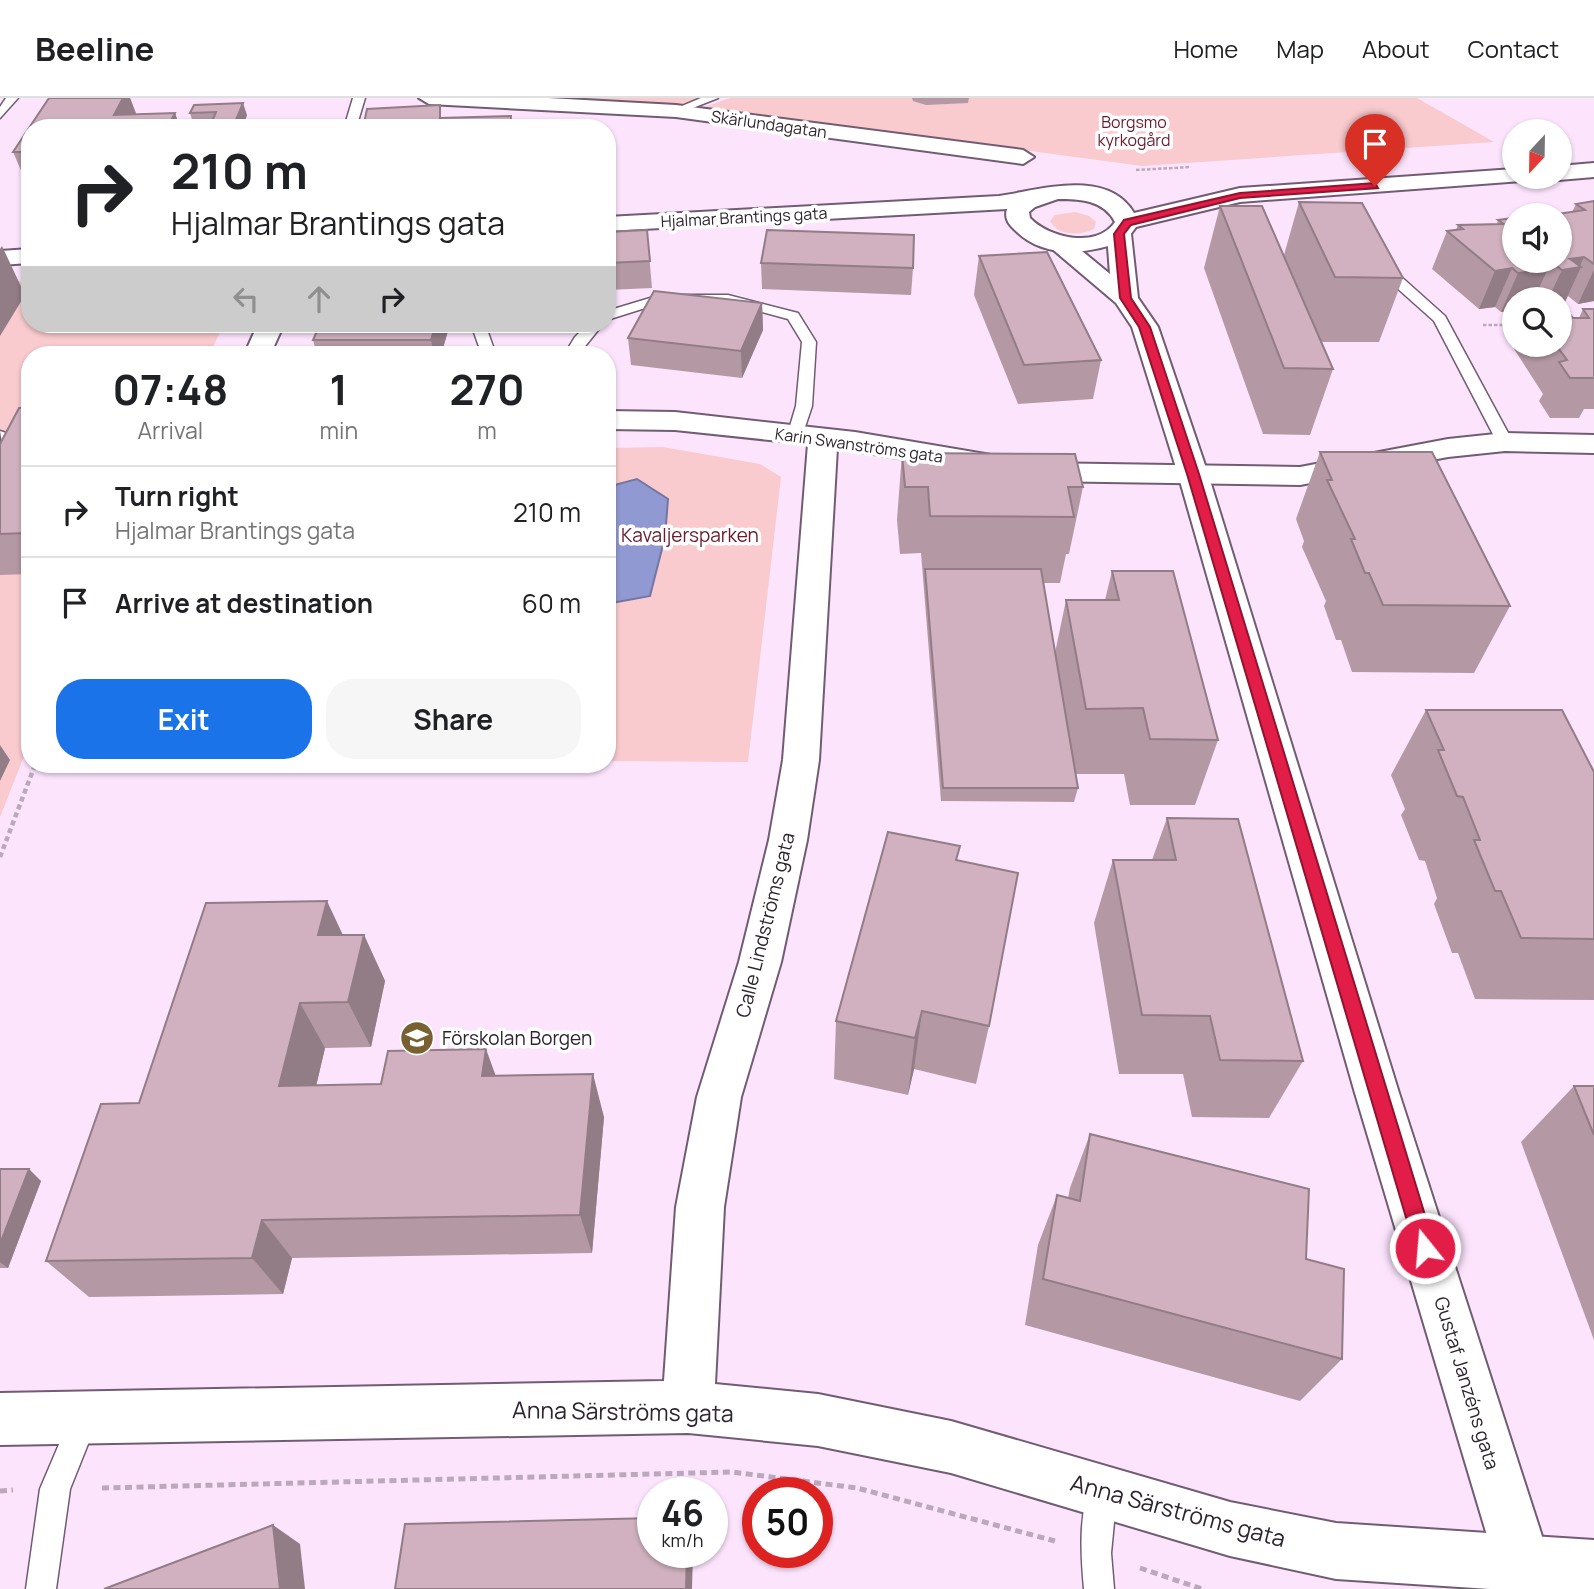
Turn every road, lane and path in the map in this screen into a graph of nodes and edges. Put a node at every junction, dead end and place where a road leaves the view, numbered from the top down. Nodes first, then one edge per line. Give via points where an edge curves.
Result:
1 (12, 98) edge
2 (359, 98) edge
3 (429, 98) edge
4 (712, 98) edge
5 (676, 111) junction
6 (0, 115) edge
7 (353, 119) edge
8 (1023, 157) dead end
9 (1594, 170) edge
10 (1572, 172) edge
11 (1502, 177) edge
12 (1240, 195) junction
13 (1031, 198) junction
14 (1103, 198) junction
15 (881, 210) junction
16 (616, 224) edge
17 (1024, 228) junction
18 (1123, 228) junction
19 (1056, 242) junction
20 (21, 257) edge
21 (0, 258) edge
22 (1383, 268) edge
23 (1125, 298) junction
24 (616, 305) edge
25 (638, 306) junction
26 (616, 314) edge
27 (1594, 317) edge
28 (1572, 321) edge
29 (616, 420) edge
30 (0, 436) edge
31 (809, 437) junction
32 (1505, 442) junction
33 (1594, 444) edge
34 (0, 468) edge
35 (1193, 474) junction
36 (32, 773) edge
37 (0, 857) edge
38 (688, 1407) junction
39 (85, 1418) junction
40 (0, 1419) edge
41 (55, 1489) junction
42 (0, 1491) edge
43 (1102, 1492) junction
44 (1096, 1553) junction
45 (1594, 1568) edge
46 (1527, 1576) edge
47 (41, 1589) edge
48 (1099, 1589) edge
49 (1202, 1589) edge

1 - 6 lane
2 - 7 lane
3 - 5 street, Skärlundagatan
4 - 5 lane
5 - 8 street, Skärlundagatan
9 - 10 street
11 - 12 street, Hjalmar Brantings gata
12 - 14 street, Hjalmar Brantings gata via 1202,189
12 - 18 street, Hjalmar Brantings gata
13 - 14 street, Hjalmar Brantings gata via 1066,192
13 - 15 street, Hjalmar Brantings gata
13 - 17 street via 1017,211
14 - 18 street via 1125,214
15 - 16 street, Hjalmar Brantings gata
15 - 17 street, Hjalmar Brantings gata
17 - 19 street, Hjalmar Brantings gata
18 - 19 street, Hjalmar Brantings gata via 1085,244
18 - 23 street, Gustaf Janzéns gata
19 - 23 street, Gustaf Janzéns gata
20 - 21 street
22 - 32 lane via 1440,319
23 - 35 street, Gustaf Janzéns gata via 1145,327
24 - 25 lane
25 - 26 lane
25 - 31 lane via 660,299 727,299 793,316 809,342 804,406
27 - 28 path
29 - 31 street, Karin Swanströms gata via 675,421
30 - 34 lane via 10,449
31 - 35 street, Karin Swanströms gata via 1038,472
31 - 38 street, Calle Lindströms gata via 801,760 760,962 719,1097 710,1146 700,1207
32 - 33 street, Karin Swanströms gata
32 - 35 street, Karin Swanströms gata via 1300,476
35 - 46 street, Gustaf Janzéns gata
36 - 37 path
38 - 39 street, Anna Särströms gata
38 - 43 street, Anna Särströms gata via 818,1420 898,1436
39 - 40 street, Anna Särströms gata
39 - 41 lane
41 - 42 path
41 - 44 path via 732,1472 857,1488
41 - 47 lane
43 - 44 lane
43 - 46 street, Anna Särströms gata via 1230,1529 1336,1551
44 - 48 lane
44 - 49 path
45 - 46 street, Anna Särströms gata

